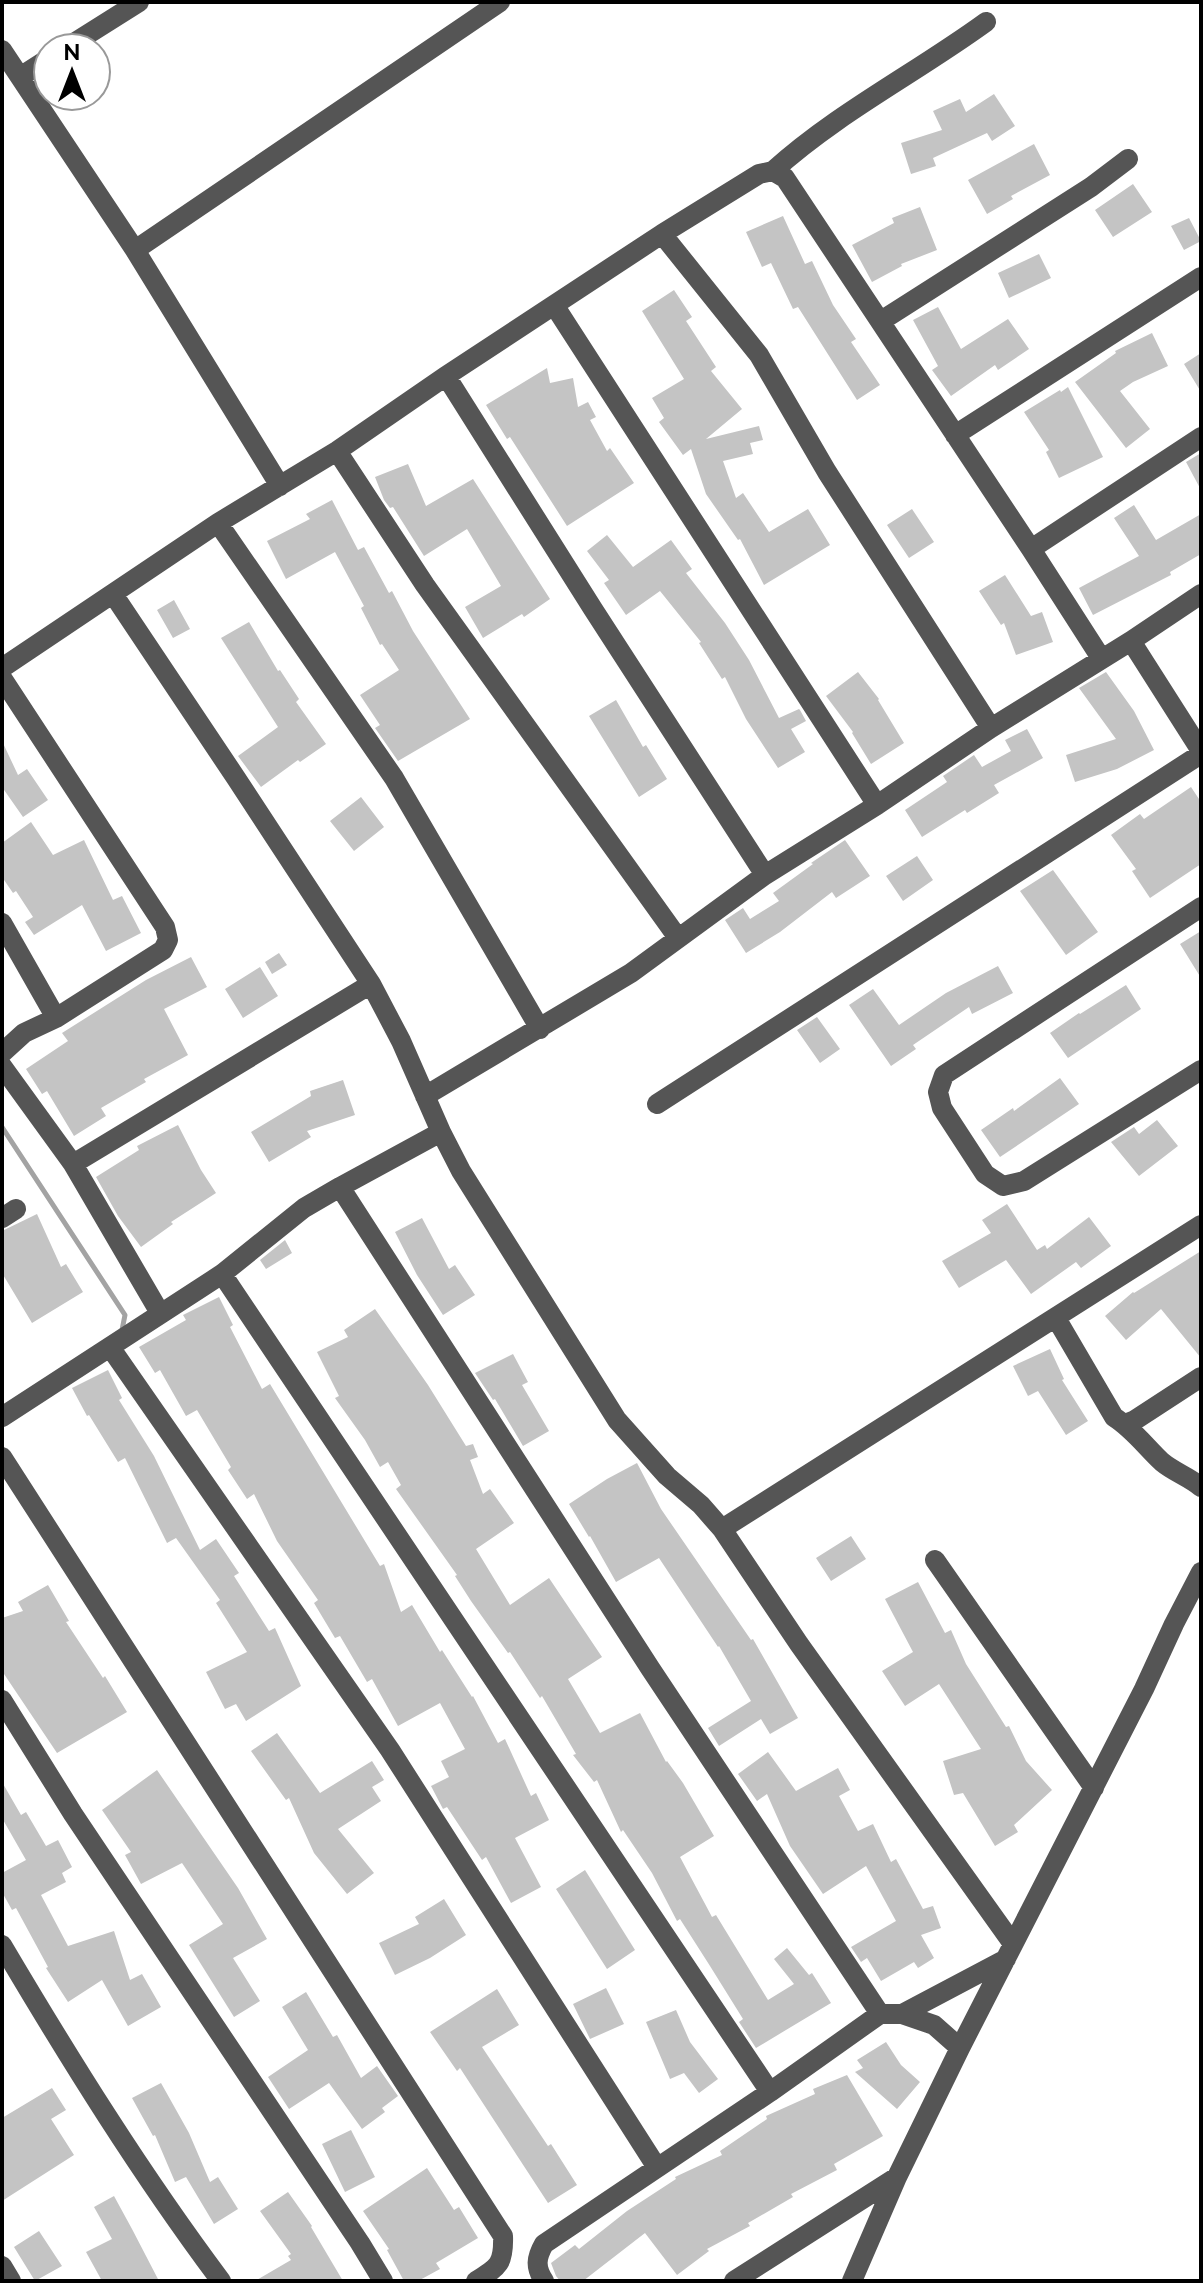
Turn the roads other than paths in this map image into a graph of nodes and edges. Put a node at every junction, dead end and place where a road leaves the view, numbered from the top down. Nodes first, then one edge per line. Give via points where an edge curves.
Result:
1 (139, 2) edge
2 (500, 2) edge
3 (986, 22) dead end
4 (91, 32) edge
5 (2, 50) edge
6 (32, 69) edge
7 (20, 77) junction
8 (1128, 159) dead end
9 (773, 171) junction
10 (662, 234) junction
11 (135, 250) junction
12 (1201, 277) edge
13 (554, 305) junction
14 (881, 321) junction
15 (446, 376) junction
16 (955, 435) junction
17 (1201, 437) edge
18 (337, 451) junction
19 (280, 486) junction
20 (218, 523) junction
21 (1031, 549) junction
22 (113, 594) junction
23 (1201, 594) edge
24 (1131, 641) junction
25 (1101, 658) junction
26 (2, 668) edge
27 (2, 678) edge
28 (991, 728) junction
29 (1201, 752) edge
30 (877, 805) junction
31 (765, 875) junction
32 (1201, 907) edge
33 (2, 923) edge
34 (678, 938) junction
35 (371, 984) junction
36 (56, 1018) junction
37 (540, 1029) junction
38 (2, 1053) edge
39 (2, 1066) edge
40 (1201, 1070) edge
41 (425, 1096) junction
42 (657, 1104) dead end
43 (441, 1132) junction
44 (73, 1164) junction
45 (340, 1187) junction
46 (1201, 1225) edge
47 (222, 1274) junction
48 (160, 1313) junction
49 (1056, 1318) junction
50 (110, 1347) junction
51 (1201, 1377) edge
52 (2, 1417) edge
53 (1125, 1424) junction
54 (2, 1457) edge
55 (1201, 1487) edge
56 (722, 1529) junction
57 (935, 1560) dead end
58 (1201, 1572) edge
59 (2, 1700) edge
60 (1094, 1788) junction
61 (2, 1945) edge
62 (1009, 1951) junction
63 (880, 2014) junction
64 (902, 2014) junction
65 (960, 2048) junction
66 (770, 2092) junction
67 (656, 2166) junction
68 (897, 2177) junction
69 (2, 2266) edge
70 (11, 2281) edge
71 (221, 2281) edge
72 (383, 2281) edge
73 (476, 2281) edge
74 (544, 2281) edge
75 (734, 2281) edge
76 (852, 2281) edge

1 - 4 street
2 - 11 street
3 - 9 street via 800,147
5 - 7 street
6 - 7 street
7 - 11 street
8 - 14 street
9 - 10 street via 759,174
9 - 14 street via 785,178
10 - 13 street
10 - 28 street via 759,355 827,472
11 - 19 street
12 - 16 street
13 - 15 street
13 - 30 street
14 - 16 street
15 - 18 street
15 - 31 street
16 - 21 street
17 - 21 street
18 - 19 street
18 - 34 street via 425,585
19 - 20 street
20 - 22 street
20 - 37 street via 394,778
21 - 25 street
22 - 26 street
22 - 35 street
23 - 24 street
24 - 25 street
24 - 29 street
25 - 28 street
27 - 36 street via 165,927 168,940 163,950
28 - 30 street
29 - 42 street
30 - 31 street
31 - 34 street
32 - 40 street via 944,1075 938,1092 942,1108 985,1174 1003,1186 1024,1181
33 - 36 street
34 - 37 street
35 - 41 street
35 - 44 street
36 - 38 street via 24,1033
37 - 41 street
39 - 44 street
41 - 43 street
43 - 45 street
43 - 56 street via 617,1420
44 - 48 street
45 - 47 street via 304,1208
45 - 63 street
46 - 49 street
47 - 48 street
47 - 66 street
48 - 50 street
49 - 53 street via 1114,1417
49 - 56 street
50 - 52 street
50 - 67 street via 390,1750
51 - 53 street
53 - 55 street via 1165,1465
54 - 73 street via 503,2236 497,2268
56 - 62 street
57 - 60 street
58 - 60 street
59 - 72 street
60 - 62 street
61 - 71 street via 177,2222
62 - 64 street
62 - 65 street
63 - 64 street
63 - 66 street
64 - 65 street via 934,2025
65 - 68 street
66 - 67 street
67 - 74 street via 544,2244 537,2256
68 - 75 street
68 - 76 street
69 - 70 street

